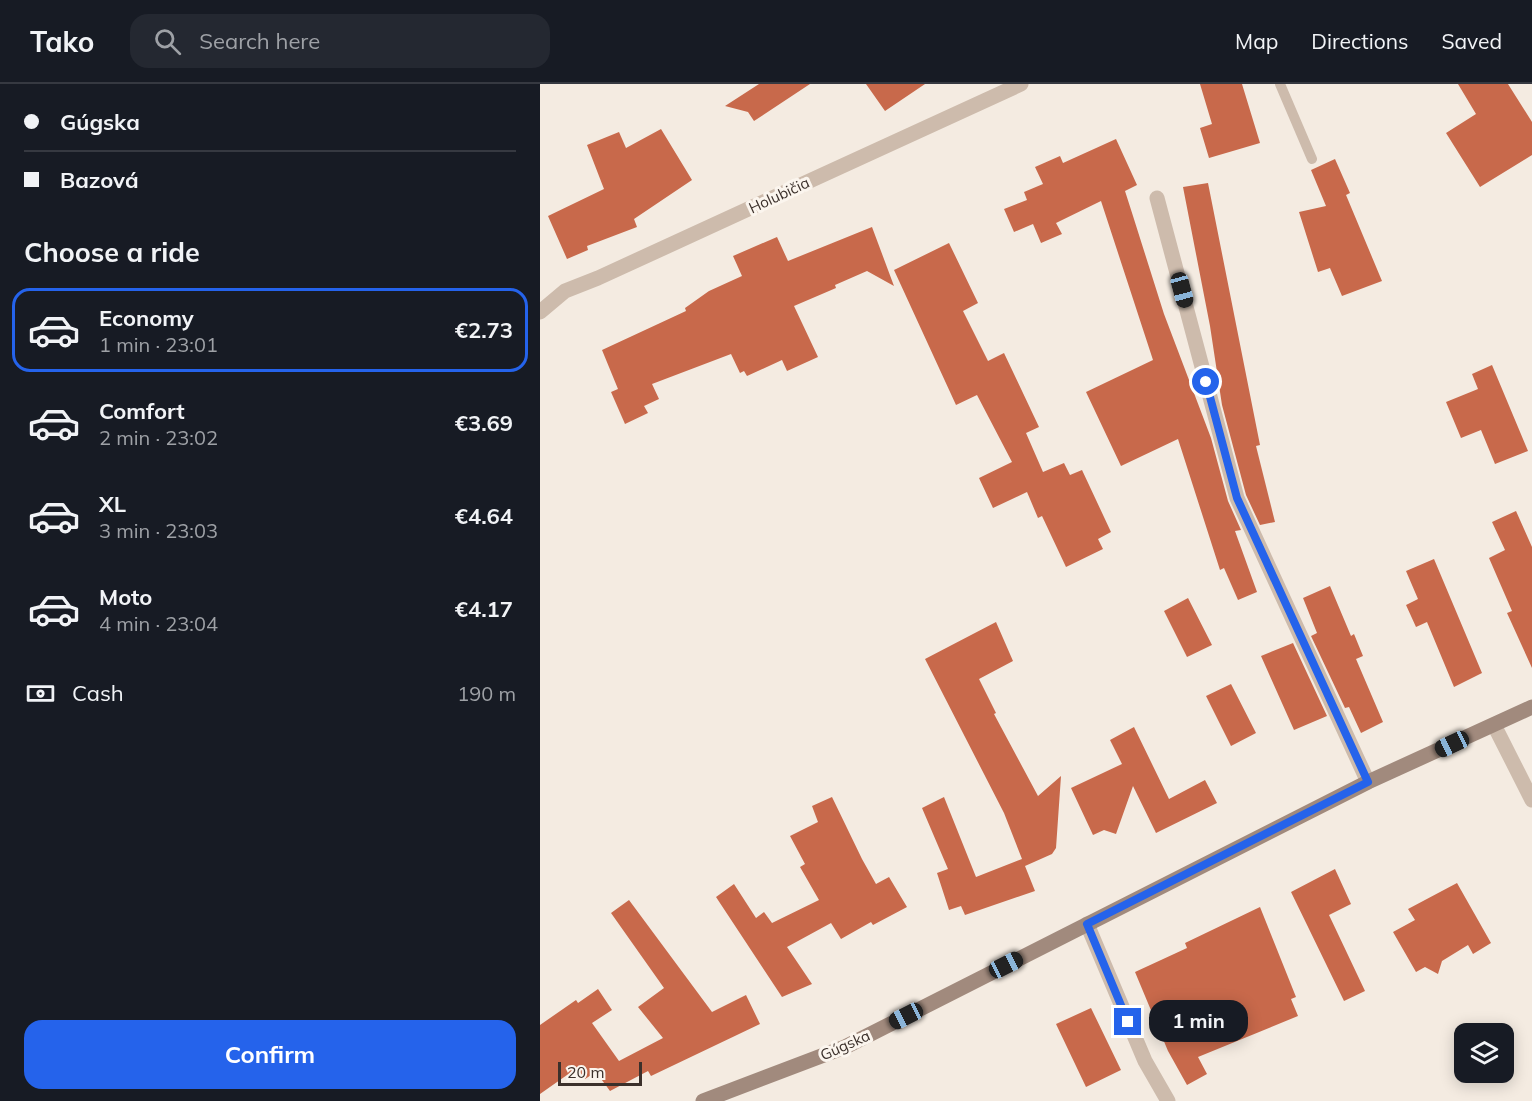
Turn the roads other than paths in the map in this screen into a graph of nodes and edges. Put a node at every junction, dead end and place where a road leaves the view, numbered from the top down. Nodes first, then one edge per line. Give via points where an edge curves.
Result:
1 (1021, 84) edge
2 (1280, 84) edge
3 (1312, 159) dead end
4 (1158, 198) dead end
5 (540, 312) edge
6 (1532, 707) edge
7 (1494, 725) junction
8 (1368, 782) junction
9 (1532, 800) edge
10 (1087, 924) junction
11 (703, 1101) edge
12 (1168, 1101) edge

1 - 5 street, Holubičia via 565,291
2 - 3 lane
4 - 8 street via 1237,498
6 - 7 main road, Gúgska
7 - 8 main road, Gúgska
7 - 9 street
8 - 10 main road, Gúgska
10 - 11 main road, Gúgska via 845,1047
10 - 12 street via 1145,1061

